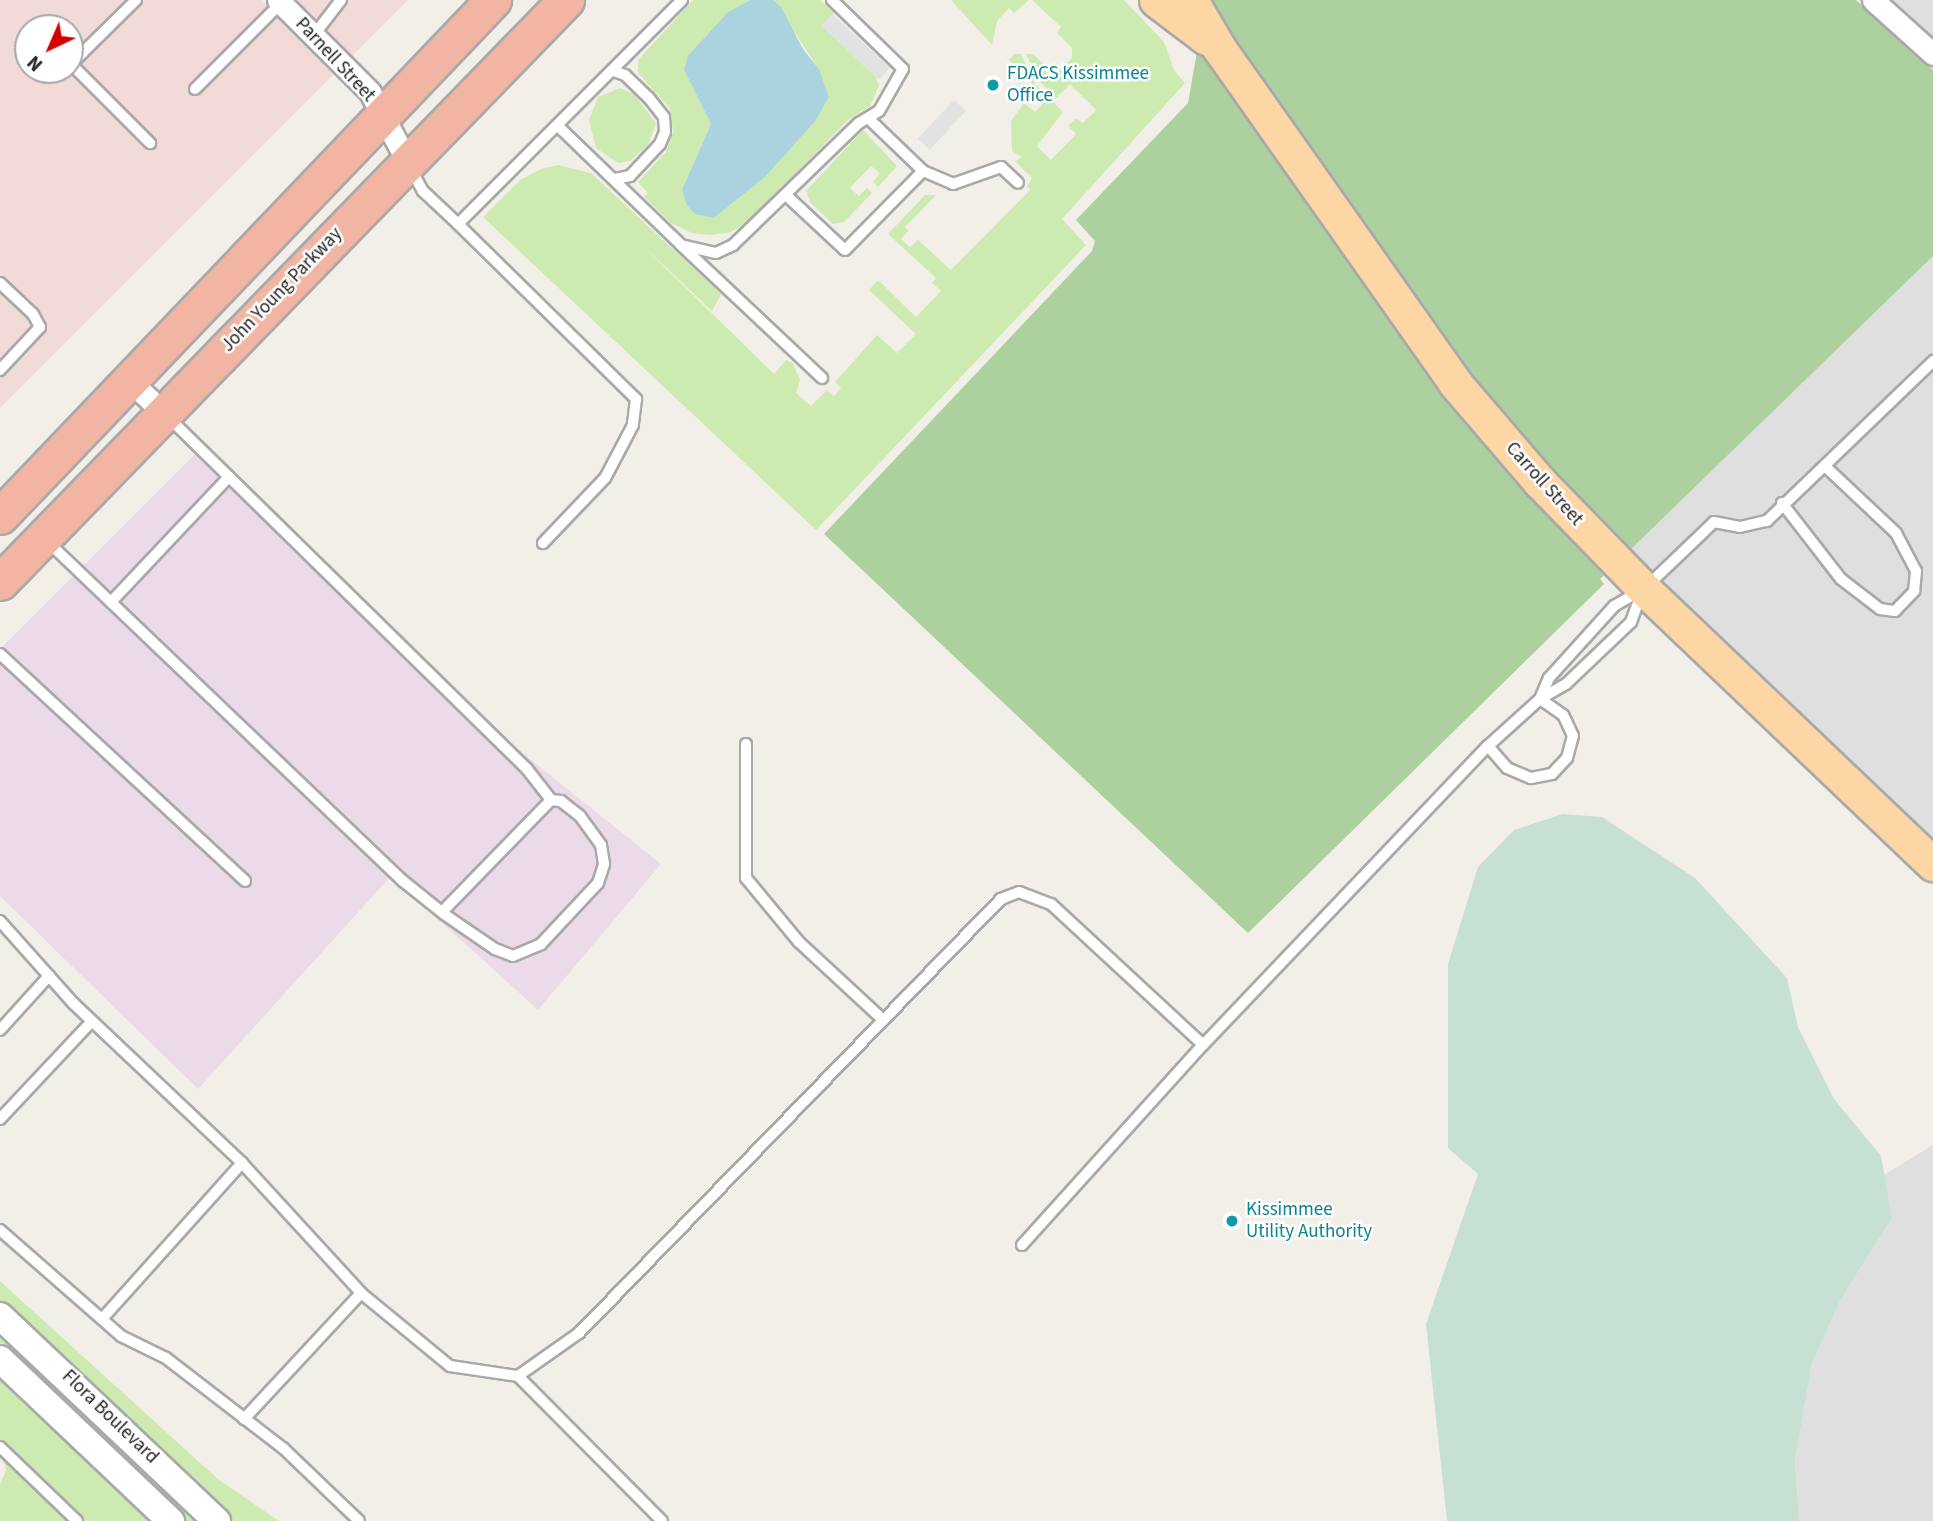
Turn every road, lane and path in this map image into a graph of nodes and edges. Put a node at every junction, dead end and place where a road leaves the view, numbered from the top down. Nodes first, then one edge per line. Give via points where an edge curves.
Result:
1 (136, 0) edge
2 (341, 0) edge
3 (493, 0) edge
4 (566, 0) edge
5 (682, 0) edge
6 (832, 0) edge
7 (1156, 0) edge
8 (1191, 0) edge
9 (1873, 0) edge
10 (280, 1) edge
11 (313, 35) junction
12 (1219, 48) junction
13 (1933, 54) edge
14 (614, 71) junction
15 (195, 89) dead end
16 (383, 115) junction
17 (868, 118) junction
18 (559, 128) junction
19 (150, 143) dead end
20 (407, 160) junction
21 (923, 171) junction
22 (615, 179) junction
23 (1018, 183) dead end
24 (787, 196) junction
25 (458, 224) junction
26 (681, 245) junction
27 (0, 284) edge
28 (1933, 361) edge
29 (0, 370) edge
30 (822, 378) dead end
31 (130, 381) junction
32 (164, 413) junction
33 (1825, 466) junction
34 (229, 477) junction
35 (1782, 503) junction
36 (0, 516) edge
37 (43, 538) junction
38 (543, 543) dead end
39 (0, 582) edge
40 (1644, 589) junction
41 (111, 602) junction
42 (0, 654) edge
43 (1540, 699) junction
44 (746, 744) dead end
45 (1488, 746) junction
46 (551, 800) junction
47 (1933, 864) edge
48 (244, 881) dead end
49 (442, 912) junction
50 (0, 921) edge
51 (49, 976) junction
52 (881, 1018) junction
53 (92, 1021) junction
54 (0, 1030) edge
55 (1203, 1045) junction
56 (0, 1119) edge
57 (242, 1163) junction
58 (0, 1230) edge
59 (1022, 1245) dead end
60 (361, 1293) junction
61 (0, 1315) edge
62 (102, 1319) junction
63 (0, 1359) edge
64 (518, 1376) junction
65 (244, 1419) junction
66 (0, 1447) edge
67 (169, 1507) edge
68 (77, 1521) edge
69 (217, 1521) edge
70 (359, 1521) edge
71 (662, 1521) edge

1 - 19 lane via 71,64
2 - 11 lane
3 - 16 highway
4 - 20 highway, John Young Parkway
5 - 14 lane
6 - 17 lane via 903,69 879,111
7 - 12 main road, Carroll Street
8 - 12 main road, Carroll Street
9 - 13 street
10 - 11 street, Parnell Street
10 - 15 lane
11 - 16 street, Parnell Street via 370,92
12 - 40 main road, Carroll Street via 1455,383 1540,482
14 - 18 lane
14 - 22 lane via 625,75 649,98 664,117 665,132 660,144 630,176
16 - 20 street, Parnell Street
16 - 31 highway
17 - 21 lane
17 - 24 lane
18 - 22 lane
18 - 25 lane
20 - 25 lane via 423,191
20 - 32 highway, John Young Parkway
21 - 23 lane via 953,184 1001,167
21 - 24 lane via 845,250
22 - 26 lane
24 - 26 lane via 733,245 716,253
25 - 38 lane via 636,400 633,425 605,478
26 - 30 lane
27 - 29 lane via 33,314 40,327
28 - 33 lane
31 - 32 street
31 - 36 highway
32 - 34 lane
32 - 37 highway, John Young Parkway
33 - 35 lane
33 - 35 lane via 1896,533 1916,572 1914,591 1895,611 1880,609 1842,579
34 - 41 lane
34 - 46 lane via 527,769
35 - 40 lane via 1767,521 1740,527 1714,522
37 - 39 highway, John Young Parkway
37 - 41 lane
40 - 43 lane via 1614,606 1549,678
40 - 43 lane via 1631,622 1566,684
40 - 47 main road, Carroll Street
41 - 49 lane via 403,881
42 - 48 lane
43 - 45 lane
43 - 45 lane via 1563,715 1573,736 1567,758 1552,775 1531,778 1507,768
44 - 52 lane via 746,878 799,942
45 - 55 lane
46 - 49 lane
46 - 49 lane via 561,801 588,824 604,856 598,883 541,944 513,956
50 - 51 lane
51 - 53 lane
51 - 54 lane
52 - 55 lane via 1001,899 1019,892 1051,904 1074,923
52 - 64 lane via 579,1333
53 - 56 lane
53 - 57 lane
55 - 59 lane
57 - 60 lane
57 - 62 lane
58 - 62 lane
60 - 64 lane via 450,1366
60 - 65 lane
61 - 67 street, Flora Boulevard
62 - 65 lane via 121,1336 166,1358
63 - 67 street, Flora Boulevard
64 - 71 lane
65 - 70 lane via 282,1448
66 - 68 lane
67 - 69 street, Flora Boulevard

